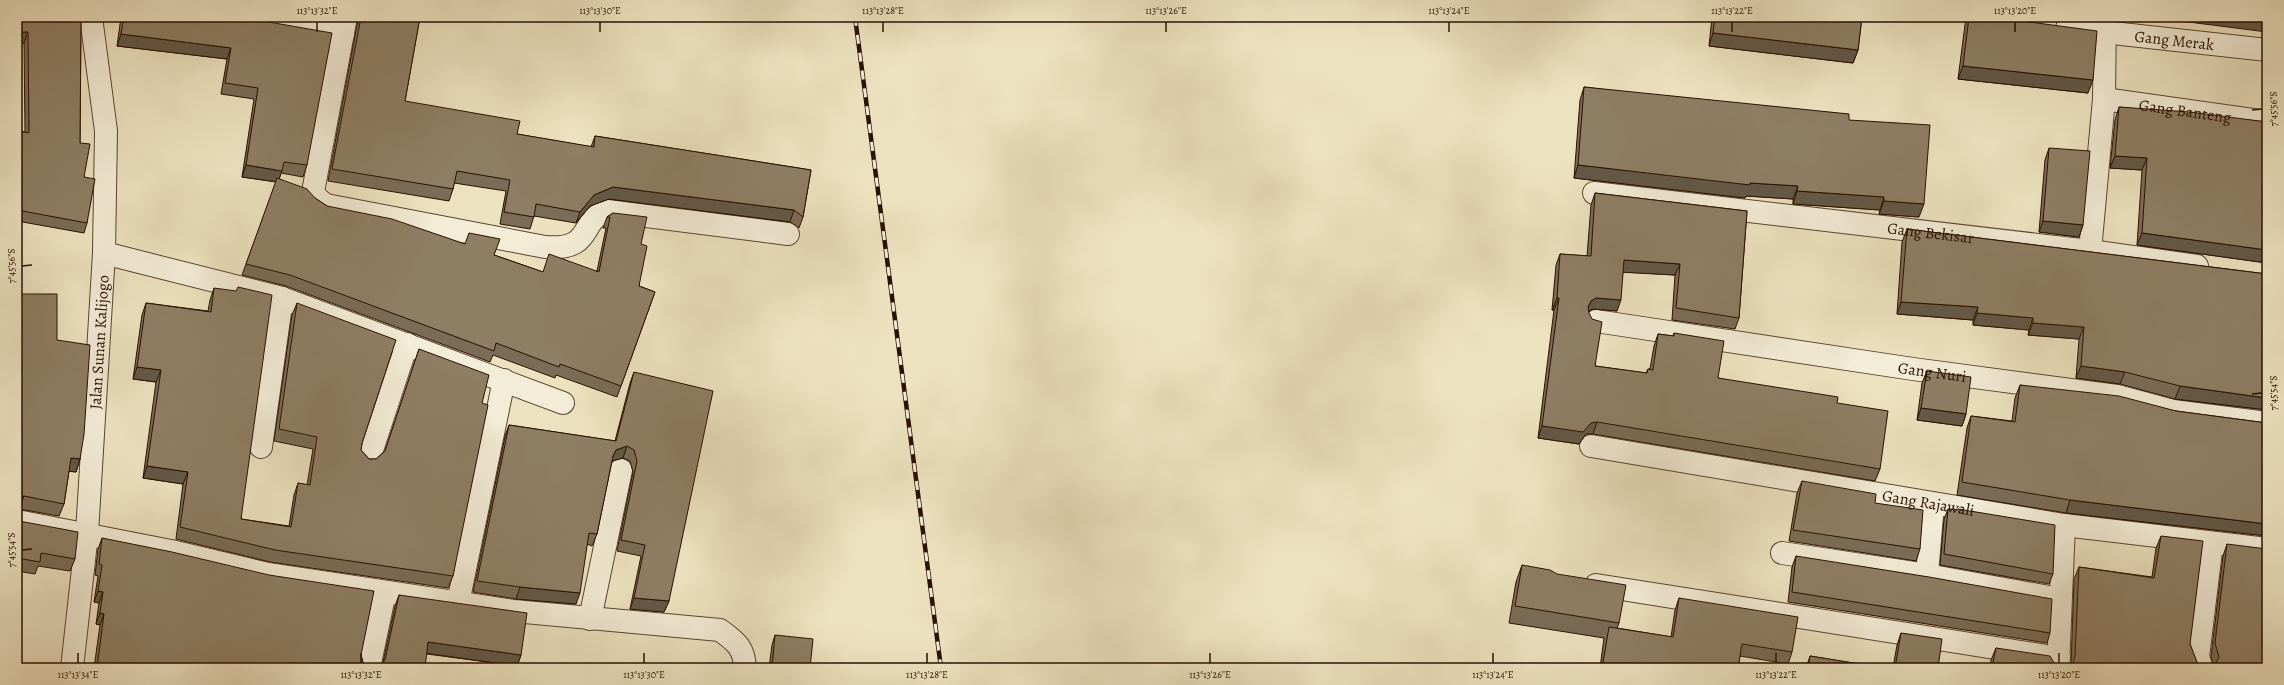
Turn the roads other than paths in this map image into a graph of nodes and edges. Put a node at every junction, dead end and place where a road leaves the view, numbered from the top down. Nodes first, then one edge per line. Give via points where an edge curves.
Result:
1 (91, 17) edge
2 (240, 17) edge
3 (2104, 25) edge
4 (344, 26) edge
5 (2049, 26) edge
6 (2267, 50) edge
7 (2104, 99) junction
8 (2267, 122) edge
9 (1594, 193) edge
10 (788, 234) dead end
11 (2090, 251) junction
12 (104, 253) junction
13 (2213, 268) edge
14 (282, 298) junction
15 (1596, 321) edge
16 (407, 344) junction
17 (504, 380) junction
18 (563, 403) dead end
19 (2267, 423) edge
20 (1591, 446) dead end
21 (261, 447) dead end
22 (369, 458) edge
23 (621, 470) dead end
24 (1933, 504) junction
25 (17, 521) edge
26 (2064, 525) junction
27 (87, 533) junction
28 (2212, 543) junction
29 (2267, 549) edge
30 (1782, 553) dead end
31 (1926, 575) junction
32 (1576, 582) edge
33 (385, 592) junction
34 (2060, 599) junction
35 (458, 604) junction
36 (590, 619) junction
37 (2058, 663) edge
38 (72, 668) edge
39 (369, 668) edge
40 (745, 668) edge
41 (2202, 668) edge

1 - 12 street, Jalan Sunan Kalijogo via 106,131
2 - 4 street
3 - 5 street, Gang Merak
3 - 6 street, Gang Merak
3 - 7 street
4 - 10 street via 313,192 326,205 544,247 561,248 581,239 598,214 607,211
7 - 8 street, Gang Banteng
7 - 11 street
9 - 11 street, Gang Bekisar
11 - 13 street, Gang Bekisar
12 - 14 street
12 - 27 street, Jalan Sunan Kalijogo
14 - 16 street
14 - 21 street
15 - 19 street, Gang Nuri via 1913,369 2117,396 2173,410
16 - 17 street
16 - 22 street
17 - 18 street
17 - 35 street
20 - 24 street, Gang Rajawali
23 - 36 street
24 - 26 street, Gang Rajawali
24 - 31 street
25 - 27 street
26 - 28 street, Gang Rajawali
26 - 34 street
27 - 33 street via 268,574
27 - 38 street, Jalan Sunan Kalijogo
28 - 29 street, Gang Rajawali
28 - 41 street via 2198,657
30 - 31 street
31 - 34 street
32 - 37 street
33 - 35 street
33 - 39 street
34 - 37 street
35 - 36 street
36 - 40 street via 720,630 737,644 745,655

